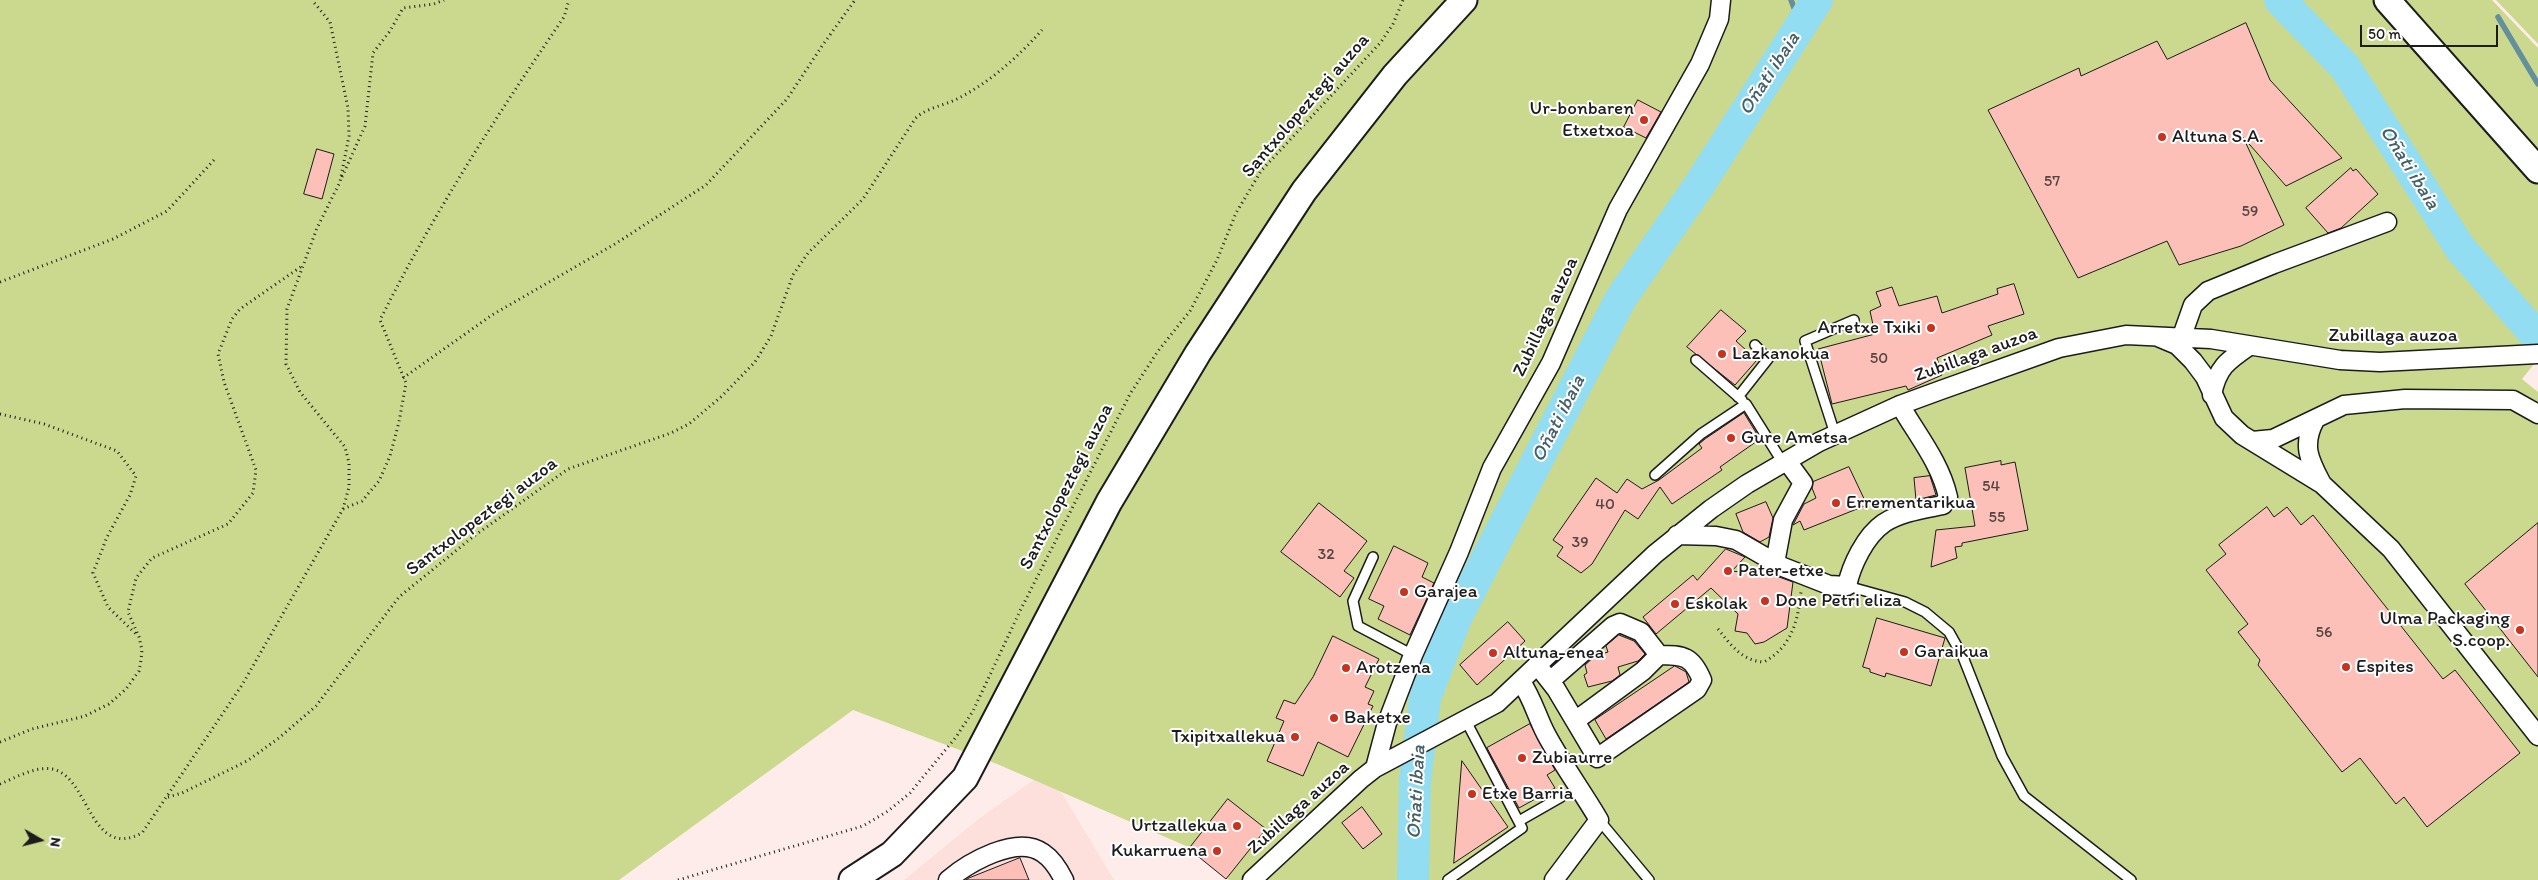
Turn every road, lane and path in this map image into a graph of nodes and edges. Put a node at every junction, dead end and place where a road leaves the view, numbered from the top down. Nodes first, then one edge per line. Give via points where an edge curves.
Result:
1 (312, 0) edge
2 (444, 0) edge
3 (569, 0) edge
4 (855, 0) edge
5 (1404, 0) edge
6 (1464, 0) edge
7 (1721, 0) edge
8 (2387, 0) edge
9 (1042, 30) dead end
10 (214, 160) dead end
11 (2538, 170) edge
12 (340, 182) junction
13 (2387, 222) dead end
14 (303, 265) junction
15 (0, 282) edge
16 (1854, 320) dead end
17 (2155, 336) junction
18 (2182, 336) junction
19 (1755, 345) dead end
20 (2249, 346) junction
21 (2538, 354) edge
22 (1696, 360) dead end
23 (403, 378) junction
24 (2212, 395) junction
25 (1738, 397) junction
26 (1746, 404) junction
27 (1900, 405) junction
28 (0, 414) edge
29 (2538, 414) edge
30 (2315, 420) junction
31 (1835, 434) junction
32 (2252, 441) junction
33 (1788, 465) junction
34 (1655, 476) dead end
35 (2322, 484) junction
36 (342, 509) junction
37 (1676, 535) junction
38 (1373, 557) dead end
39 (1775, 563) junction
40 (1803, 574) junction
41 (1847, 586) junction
42 (1718, 629) dead end
43 (139, 637) junction
44 (1413, 655) junction
45 (1660, 655) junction
46 (1538, 666) junction
47 (1550, 681) junction
48 (1520, 682) junction
49 (1575, 721) junction
50 (1463, 722) junction
51 (2538, 736) edge
52 (0, 742) edge
53 (1375, 768) junction
54 (0, 784) edge
55 (168, 797) junction
56 (1561, 797) dead end
57 (1599, 820) junction
58 (1518, 821) junction
59 (678, 880) edge
60 (852, 880) edge
61 (948, 880) edge
62 (1064, 880) edge
63 (1252, 880) edge
64 (1448, 880) edge
65 (1554, 880) edge
66 (1648, 880) edge
67 (2131, 880) edge

1 - 12 path via 330,22 348,108 348,136
2 - 12 path via 403,8 374,53 365,126
3 - 23 path via 564,16 499,111 412,256 380,320
4 - 23 path via 787,99 706,184 615,244 492,314
5 - 59 path, Santxolopeztegi auzoa via 1382,42 1262,171 1236,213 1217,260 1190,311 1158,350 1130,394 973,711 910,793 863,826
6 - 60 main road via 1395,75 1304,192 1198,353 1109,502 965,778 892,854
7 - 44 street, Zubillaga auzoa via 1719,19 1700,64 1618,209 1551,363 1492,468
8 - 11 main road
9 - 55 path, Santxolopeztegi auzoa via 1022,52 985,81 915,119 863,199 808,253 793,275 771,336 755,362 722,396 689,424 568,469 474,536 399,597 316,706 286,732 247,761
10 - 15 path via 167,211 113,239
12 - 14 path
13 - 18 street via 2208,291 2193,305
14 - 36 path via 287,309 286,364 300,392 345,447 349,487
14 - 43 path via 240,309 232,319 218,354 224,382 256,470 253,493 228,524 152,558 136,578 128,612
16 - 31 lane via 1805,341
17 - 18 street, Zubillaga auzoa
17 - 24 street, Zubillaga auzoa via 2177,345 2193,361 2205,377
17 - 27 street, Zubillaga auzoa via 2126,336 2059,348
18 - 20 street, Zubillaga auzoa
19 - 25 lane via 1768,359
20 - 21 street, Zubillaga auzoa via 2340,360 2380,362
20 - 24 street via 2227,360 2215,378
22 - 25 lane
23 - 36 path via 406,383 399,422 379,481 362,501
24 - 32 street, Zubillaga auzoa via 2224,418
25 - 26 lane
26 - 33 lane
26 - 34 lane via 1701,434
27 - 31 street, Zubillaga auzoa
27 - 41 street, Zubillaga auzoa via 1938,466 1948,497 1943,505 1898,516 1883,524 1859,554
28 - 43 path via 44,424 117,451 136,476 93,573 108,607
29 - 30 street via 2513,400 2405,399 2344,405
30 - 32 street via 2273,439
30 - 35 street, Zubillaga auzoa via 2307,450
31 - 33 street, Zubillaga auzoa
32 - 35 street, Zubillaga auzoa
33 - 37 street, Zubillaga auzoa via 1718,504
33 - 39 street via 1802,483 1783,520
35 - 51 street, Zubillaga auzoa via 2391,549
36 - 55 path via 242,685
37 - 39 street via 1736,540
37 - 46 street, Zubillaga auzoa
38 - 44 lane via 1353,601 1358,626
39 - 40 street
40 - 41 street via 1828,585
40 - 42 path via 1797,620 1792,634 1774,657 1755,662 1738,653
41 - 67 lane via 1905,602 1925,612 1949,632 1963,657 2002,756 2024,796
43 - 52 path via 142,650 139,671 109,704 85,716 32,729
44 - 53 street, Zubillaga auzoa via 1386,723
45 - 47 street via 1641,632 1620,623
45 - 49 street
45 - 49 street via 1679,655 1696,664 1702,680 1697,689 1597,758
46 - 47 street
46 - 48 street, Zubillaga auzoa
47 - 49 street
48 - 50 street, Zubillaga auzoa via 1497,703
48 - 57 street via 1558,755
50 - 53 street, Zubillaga auzoa
50 - 58 lane
53 - 63 street, Zubillaga auzoa via 1324,811
54 - 55 path via 38,770 60,772 74,785 105,832 120,838 134,837 142,832
56 - 58 lane
57 - 65 street
57 - 66 lane
58 - 64 lane via 1522,828
61 - 62 street via 994,851 1019,847 1042,852

